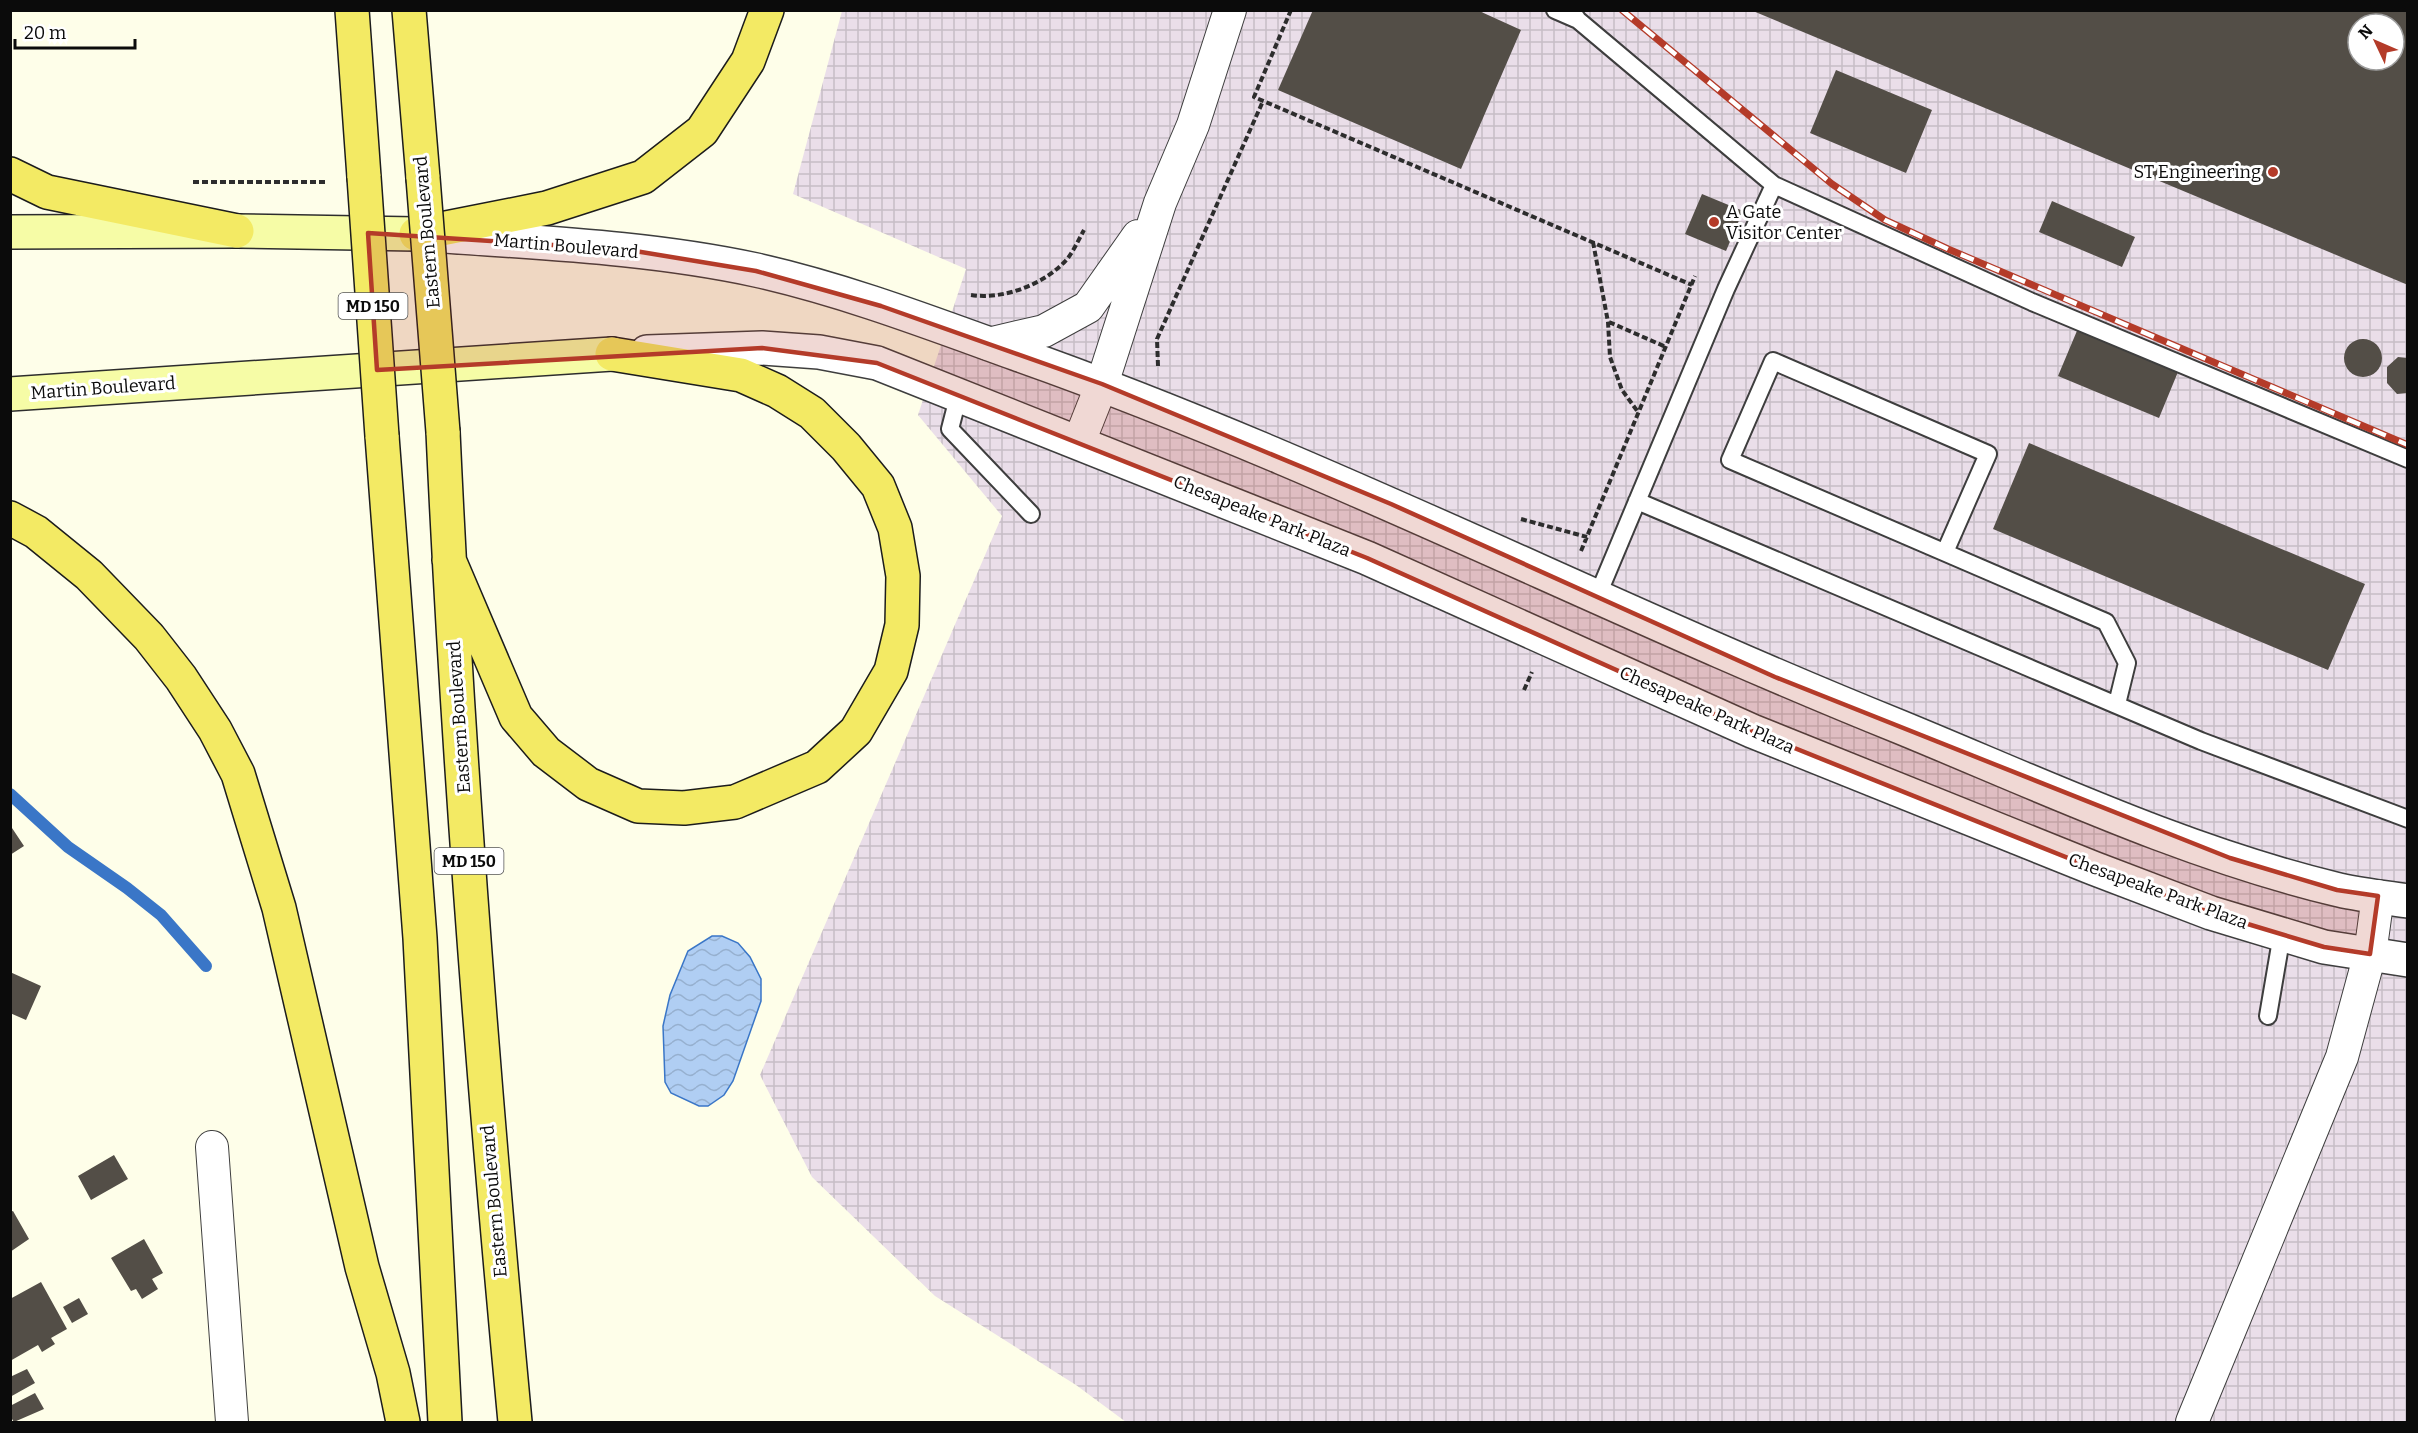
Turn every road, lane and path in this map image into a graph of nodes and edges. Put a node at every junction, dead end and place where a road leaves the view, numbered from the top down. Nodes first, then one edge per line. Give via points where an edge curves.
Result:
1 (352, 10) edge
2 (409, 10) edge
3 (767, 10) edge
4 (1230, 10) edge
5 (1291, 10) edge
6 (1556, 10) edge
7 (1575, 15) edge
8 (1263, 101) junction
9 (10, 174) edge
10 (351, 180) junction
11 (189, 182) dead end
12 (1774, 185) junction
13 (1160, 203) junction
14 (1084, 230) dead end
15 (237, 231) junction
16 (10, 232) edge
17 (416, 234) junction
18 (1593, 242) junction
19 (1695, 276) dead end
20 (1692, 285) junction
21 (970, 295) dead end
22 (1608, 322) junction
23 (988, 344) junction
24 (1666, 347) junction
25 (612, 354) junction
26 (1163, 375) dead end
27 (1102, 384) junction
28 (10, 394) edge
29 (959, 394) junction
30 (1638, 413) junction
31 (1079, 442) junction
32 (2408, 459) edge
33 (1637, 501) junction
34 (1031, 514) dead end
35 (10, 518) edge
36 (1518, 518) dead end
37 (1587, 537) junction
38 (1945, 552) junction
39 (449, 560) junction
40 (1582, 590) junction
41 (1546, 640) junction
42 (1524, 690) dead end
43 (2117, 704) junction
44 (2408, 819) edge
45 (2393, 898) edge
46 (2282, 934) junction
47 (2370, 954) junction
48 (2408, 960) edge
49 (2268, 1016) dead end
50 (212, 1147) dead end
51 (232, 1422) edge
52 (403, 1422) edge
53 (445, 1422) edge
54 (515, 1422) edge
55 (2192, 1422) edge

1 - 10 main road, MD 150
2 - 39 main road, Eastern Boulevard / MD 150, bridge via 443,432
3 - 17 main road via 748,61 702,131 643,177 547,208
4 - 13 street via 1193,125
5 - 8 path via 1254,97
6 - 7 lane
7 - 12 lane
8 - 18 path
8 - 26 path via 1157,339 1158,365
9 - 15 main road via 47,192
10 - 11 path
10 - 53 main road, MD 150, bridge via 382,436 420,938
12 - 32 lane via 2032,302
12 - 33 lane
13 - 23 street via 1088,307 1044,331
13 - 27 street
14 - 21 path via 1068,258 1046,277 1007,294
15 - 16 main road, Martin Boulevard
15 - 17 main road, Martin Boulevard
17 - 23 street, Martin Boulevard via 629,250 756,271 881,306
18 - 20 path
18 - 22 path
19 - 20 path
20 - 24 path
22 - 24 path
22 - 30 path via 1610,357 1622,390
23 - 27 street, Martin Boulevard
24 - 30 path
25 - 28 main road, Martin Boulevard
25 - 29 street, Martin Boulevard via 762,348 819,352 877,363
25 - 39 main road via 741,375 777,391 812,412 878,486 895,528 903,576 902,625 891,671 856,731 817,767 735,802 684,808 638,806 588,784 546,752 516,717
27 - 31 street
27 - 40 street via 1391,504
29 - 31 street, Martin Boulevard
29 - 34 lane via 950,429
30 - 37 path
31 - 41 street, Chesapeake Park Plaza via 1368,558
33 - 40 lane
33 - 43 lane
35 - 52 main road via 36,532 89,575 149,637 215,730 238,774 279,908 362,1267
36 - 37 path
37 - 40 path
38 - 38 lane via 1730,460 1773,361 1988,454
38 - 43 lane via 2106,622 2127,663
39 - 54 main road, Eastern Boulevard / MD 150 via 490,1163
40 - 45 street via 1775,677 2230,858 2337,890
41 - 42 path
41 - 46 street, Chesapeake Park Plaza via 1752,731 2093,868 2211,913
43 - 44 lane via 2201,741
45 - 47 street
46 - 47 street, Chesapeake Park Plaza via 2324,947
46 - 49 lane
47 - 48 street, Chesapeake Park Plaza
47 - 55 street via 2342,1056
50 - 51 street

